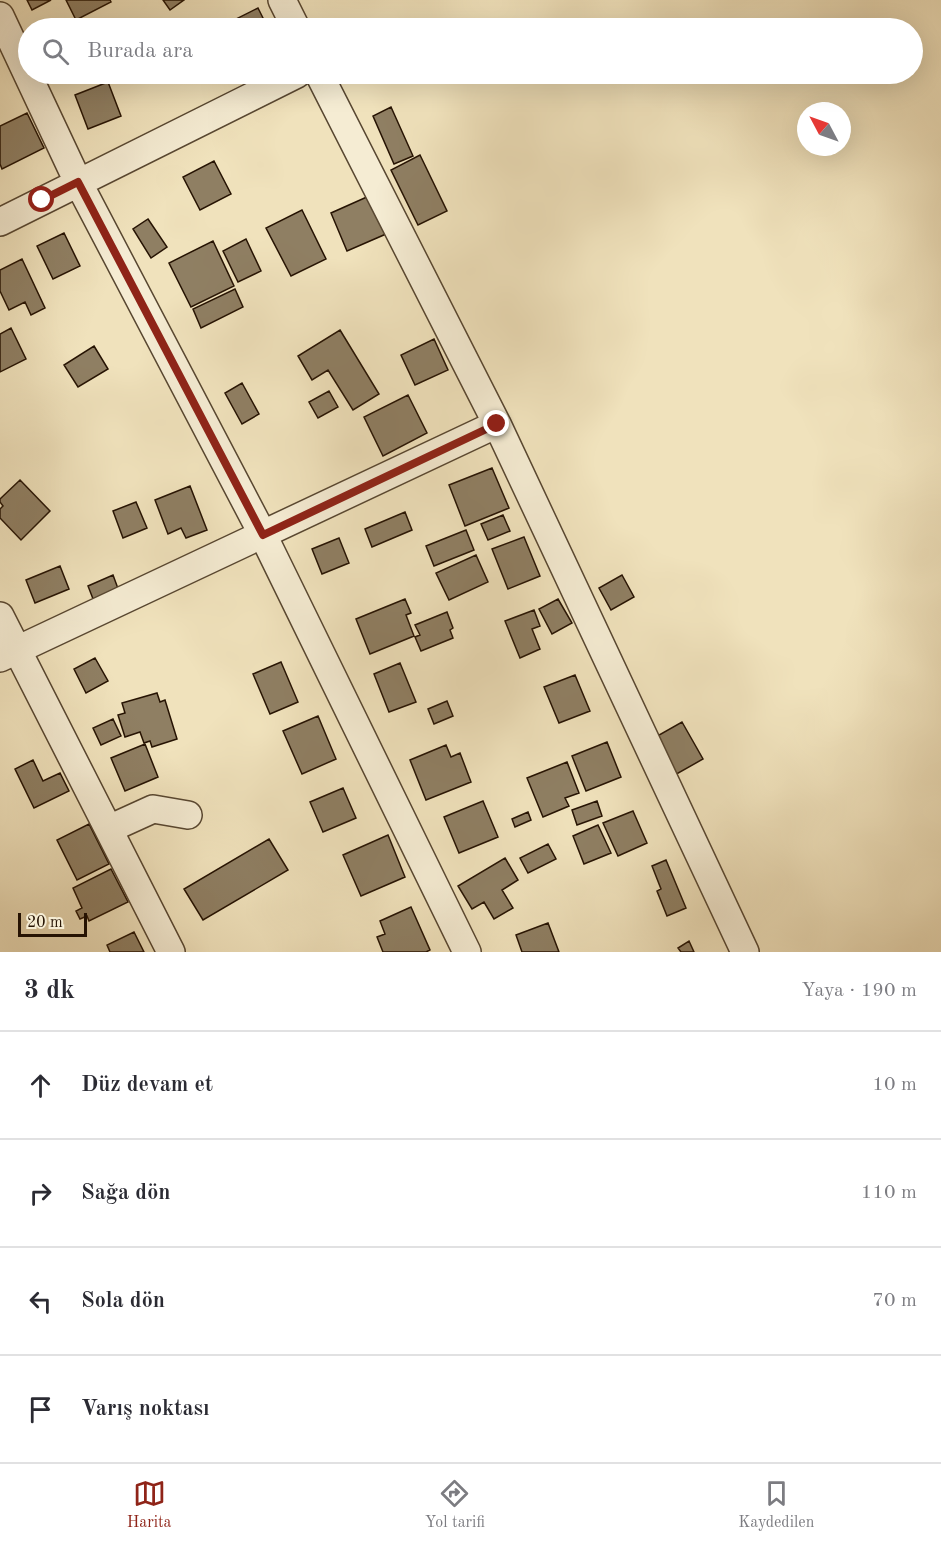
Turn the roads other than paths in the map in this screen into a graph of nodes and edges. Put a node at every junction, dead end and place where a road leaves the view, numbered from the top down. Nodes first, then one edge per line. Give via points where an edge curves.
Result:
1 (282, 0) edge
2 (0, 16) edge
3 (291, 18) edge
4 (18, 54) edge
5 (32, 84) edge
6 (277, 84) edge
7 (324, 84) edge
8 (78, 182) junction
9 (0, 222) edge
10 (497, 424) junction
11 (263, 535) junction
12 (0, 615) edge
13 (8, 654) edge
14 (188, 814) dead end
15 (109, 829) junction
16 (171, 952) edge
17 (467, 952) edge
18 (745, 952) edge

1 - 3 street
2 - 4 street
5 - 8 street
6 - 8 street
7 - 10 street
8 - 9 street
8 - 11 street
10 - 11 street
10 - 18 street
11 - 13 street
11 - 17 street
12 - 13 street
13 - 15 street
14 - 15 street via 153,810
15 - 16 street

